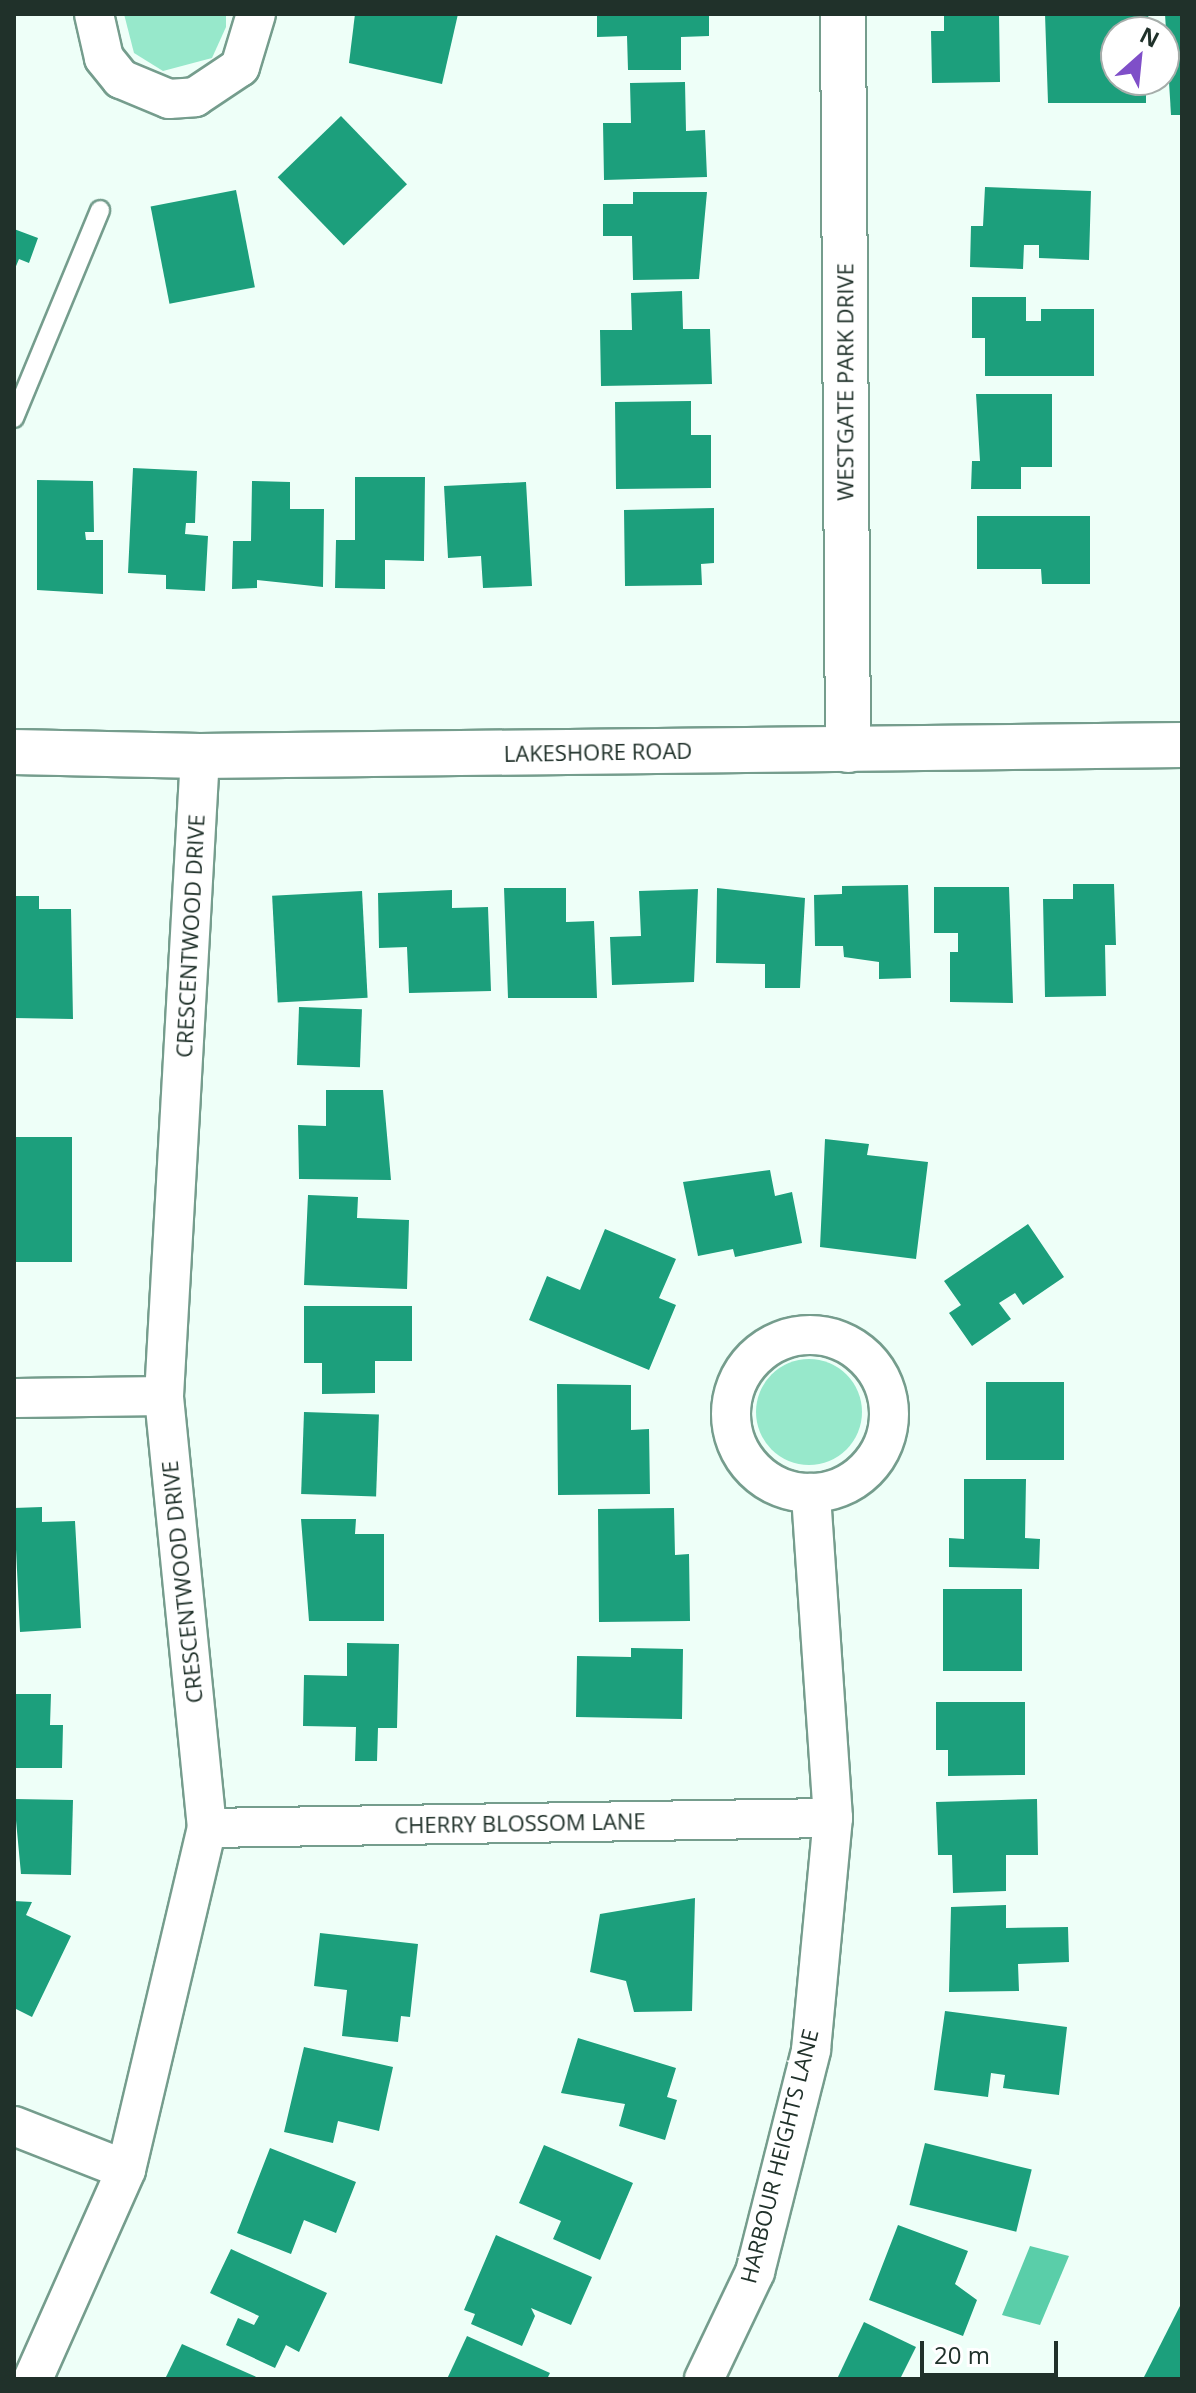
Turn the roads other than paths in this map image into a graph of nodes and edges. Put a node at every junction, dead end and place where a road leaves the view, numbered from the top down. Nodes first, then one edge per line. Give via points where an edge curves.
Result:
1 (94, 14) edge
2 (256, 14) edge
3 (843, 14) edge
4 (100, 210) dead end
5 (14, 418) edge
6 (1182, 745) edge
7 (848, 750) junction
8 (14, 752) edge
9 (200, 756) junction
10 (164, 1396) junction
11 (14, 1398) edge
12 (811, 1493) junction
13 (833, 1818) junction
14 (207, 1828) junction
15 (14, 2126) edge
16 (126, 2170) junction
17 (33, 2379) edge
18 (704, 2379) edge

1 - 2 street via 104,58 121,79 169,99 195,97 240,67
3 - 7 main road, WESTGATE PARK DRIVE
4 - 5 lane
6 - 7 main road, LAKESHORE ROAD
7 - 9 main road, LAKESHORE ROAD
8 - 9 main road, LAKESHORE ROAD
9 - 10 street, CRESCENTWOOD DRIVE
10 - 11 street
10 - 14 street, CRESCENTWOOD DRIVE
12 - 12 street via 861,1474 888,1428 879,1376 863,1354 814,1335 766,1347 735,1387 731,1411 734,1437 763,1478
12 - 13 street, HARBOUR HEIGHTS LANE
13 - 14 street, CHERRY BLOSSOM LANE
13 - 18 street, HARBOUR HEIGHTS LANE via 811,2050 755,2272
14 - 16 street, CRESCENTWOOD DRIVE
15 - 16 street
16 - 17 street, CRESCENTWOOD DRIVE

